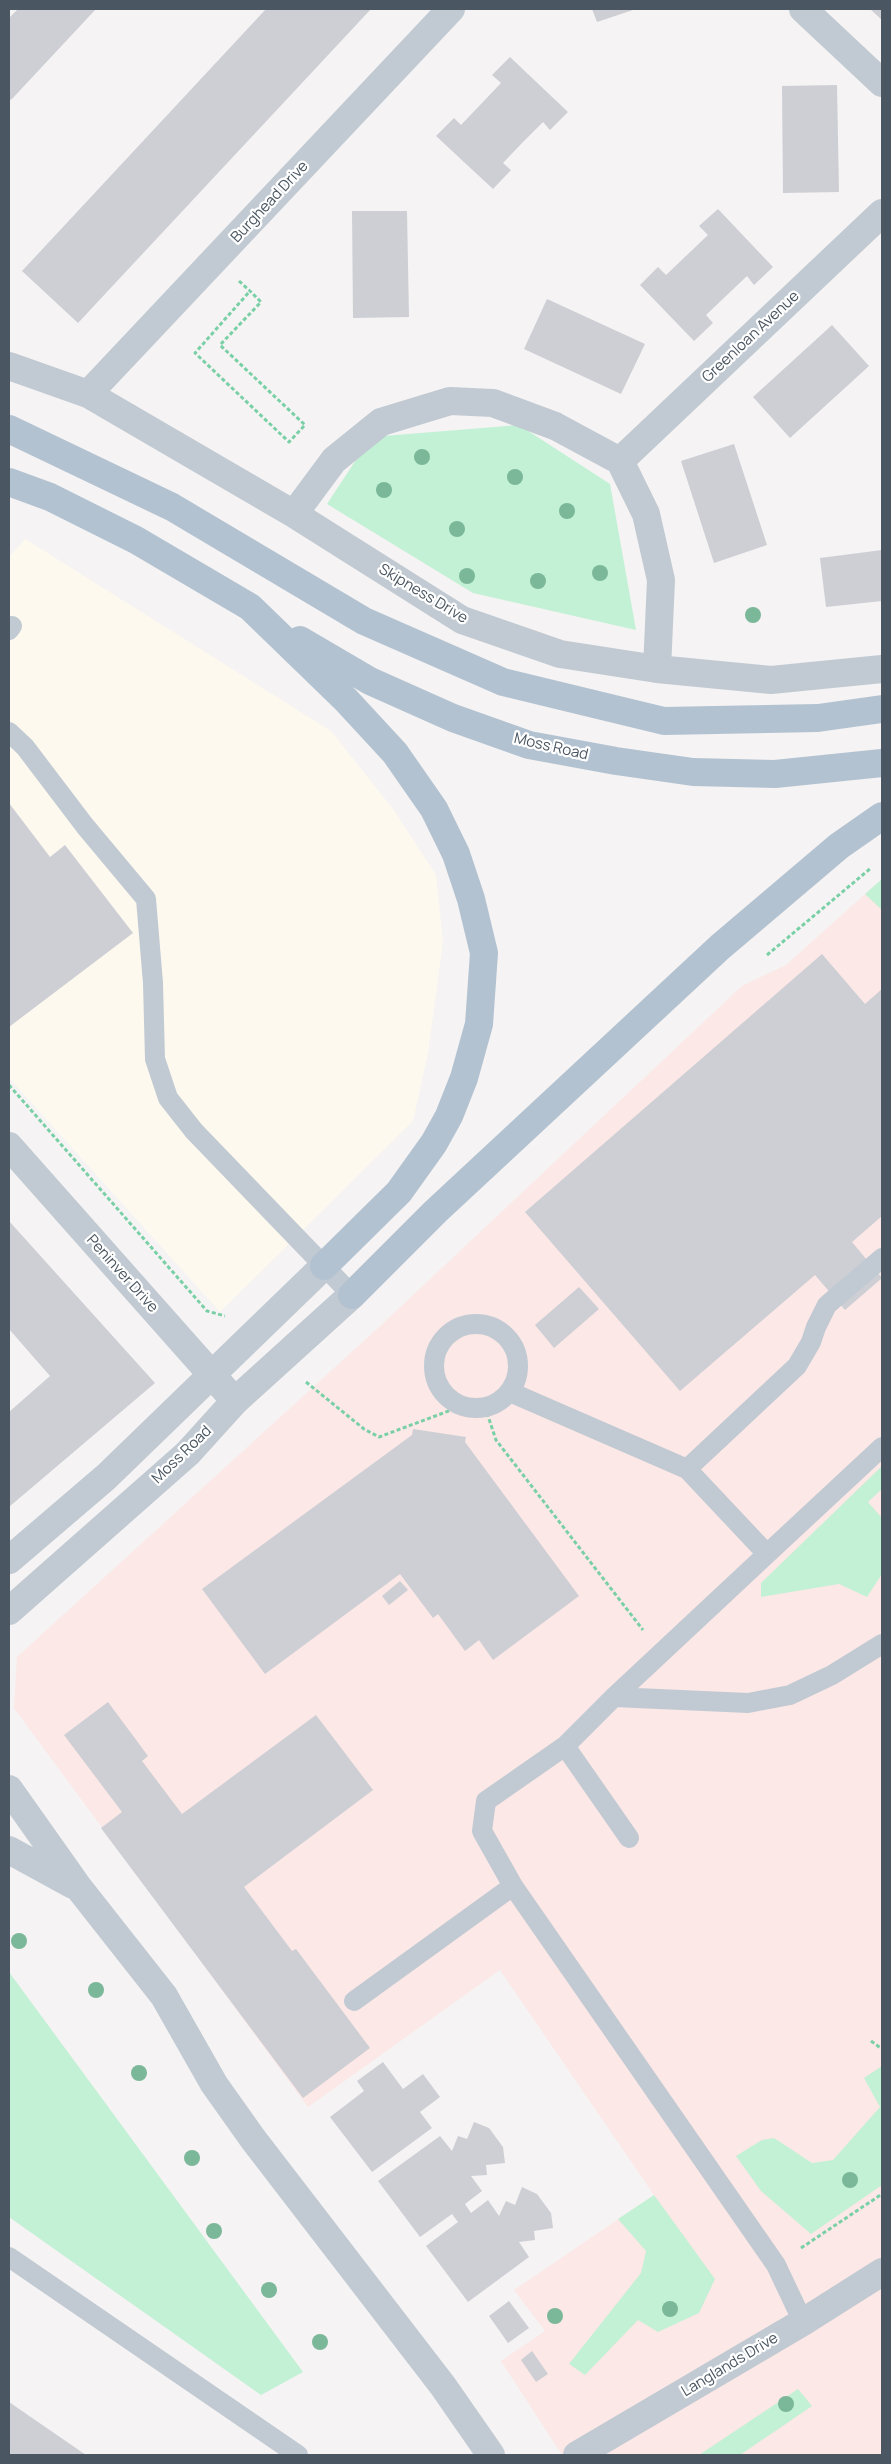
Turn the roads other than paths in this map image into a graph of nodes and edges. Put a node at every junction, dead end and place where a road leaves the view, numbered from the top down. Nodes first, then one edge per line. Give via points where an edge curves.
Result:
1 (451, 9) edge
2 (803, 9) edge
3 (882, 82) edge
4 (882, 213) edge
5 (9, 366) edge
6 (88, 394) junction
7 (9, 429) edge
8 (620, 461) junction
9 (9, 482) edge
10 (294, 514) junction
11 (250, 607) junction
12 (657, 668) junction
13 (882, 669) edge
14 (882, 709) edge
15 (9, 732) edge
16 (882, 763) edge
17 (882, 816) edge
18 (9, 1146) edge
19 (882, 1258) edge
20 (324, 1266) junction
21 (352, 1295) junction
22 (212, 1376) junction
23 (510, 1392) junction
24 (235, 1402) junction
25 (882, 1447) edge
26 (687, 1468) junction
27 (768, 1554) junction
28 (9, 1560) edge
29 (9, 1611) edge
30 (882, 1644) edge
31 (614, 1697) junction
32 (566, 1746) junction
33 (9, 1789) edge
34 (629, 1838) dead end
35 (9, 1850) edge
36 (513, 1886) junction
37 (79, 1888) junction
38 (354, 2000) dead end
39 (9, 2258) edge
40 (882, 2272) edge
41 (803, 2322) junction
42 (298, 2455) edge
43 (491, 2455) edge
44 (577, 2455) edge

1 - 6 street, Burghead Drive
2 - 3 street
4 - 8 street, Greenloan Avenue
5 - 6 street, Skipness Drive
6 - 10 street, Skipness Drive
7 - 14 main road via 172,508 364,621 503,682 664,721 818,718
8 - 10 street via 555,426 493,403 450,401 381,422 334,460
8 - 12 street via 646,514 661,580
9 - 11 main road via 50,497 136,540
10 - 12 street, Skipness Drive via 462,620 560,654
11 - 16 main road, Moss Road via 370,681 453,718 530,745 693,772 775,774
11 - 20 main road via 346,700 395,753 434,809 456,854 484,953 479,1024 449,1116 399,1192
12 - 13 street, Skipness Drive via 771,680
15 - 20 lane via 146,899 155,1059 168,1098 194,1131
17 - 21 main road via 840,846 720,947 435,1212
18 - 22 street, Peninver Drive
19 - 26 lane via 827,1305 797,1366
20 - 21 lane
20 - 22 street
21 - 24 street, Moss Road
22 - 24 street, Peninver Drive
22 - 28 street via 106,1477
23 - 23 lane via 486,1407 471,1408 445,1395 436,1382 433,1368 442,1340 452,1330 466,1324 481,1323 507,1337 515,1349 518,1363 517,1378
23 - 26 lane
24 - 29 street, Moss Road via 188,1453
25 - 27 lane
26 - 27 lane
27 - 31 lane
30 - 31 lane via 832,1675 790,1695 765,1700 748,1703
31 - 32 lane
32 - 34 lane
32 - 36 lane via 486,1802 482,1832
33 - 37 street
35 - 37 street
36 - 38 lane
36 - 41 lane via 776,2265
37 - 43 street via 164,1996 214,2084 253,2139 443,2386
39 - 42 lane
40 - 41 street, Langlands Drive
41 - 44 street, Langlands Drive

